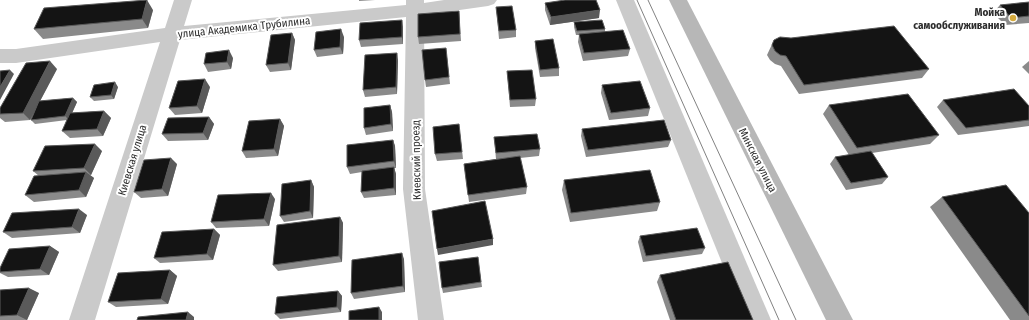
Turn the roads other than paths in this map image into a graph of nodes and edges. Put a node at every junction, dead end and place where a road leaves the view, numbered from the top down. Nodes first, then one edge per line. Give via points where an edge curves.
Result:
1 (183, 0) edge
2 (488, 0) edge
3 (626, 0) edge
4 (678, 0) edge
5 (414, 5) edge
6 (171, 34) junction
7 (0, 56) edge
8 (82, 320) edge
9 (431, 320) edge
10 (758, 320) edge
11 (840, 320) edge

1 - 6 street, Киевская улица
2 - 5 street, улица Академика Трубилина
3 - 10 street
4 - 11 main road, Минская улица
5 - 6 street, улица Академика Трубилина
5 - 9 street, Киевский проезд via 414,189
6 - 7 street, улица Академика Трубилина via 16,56
6 - 8 street, Киевская улица

